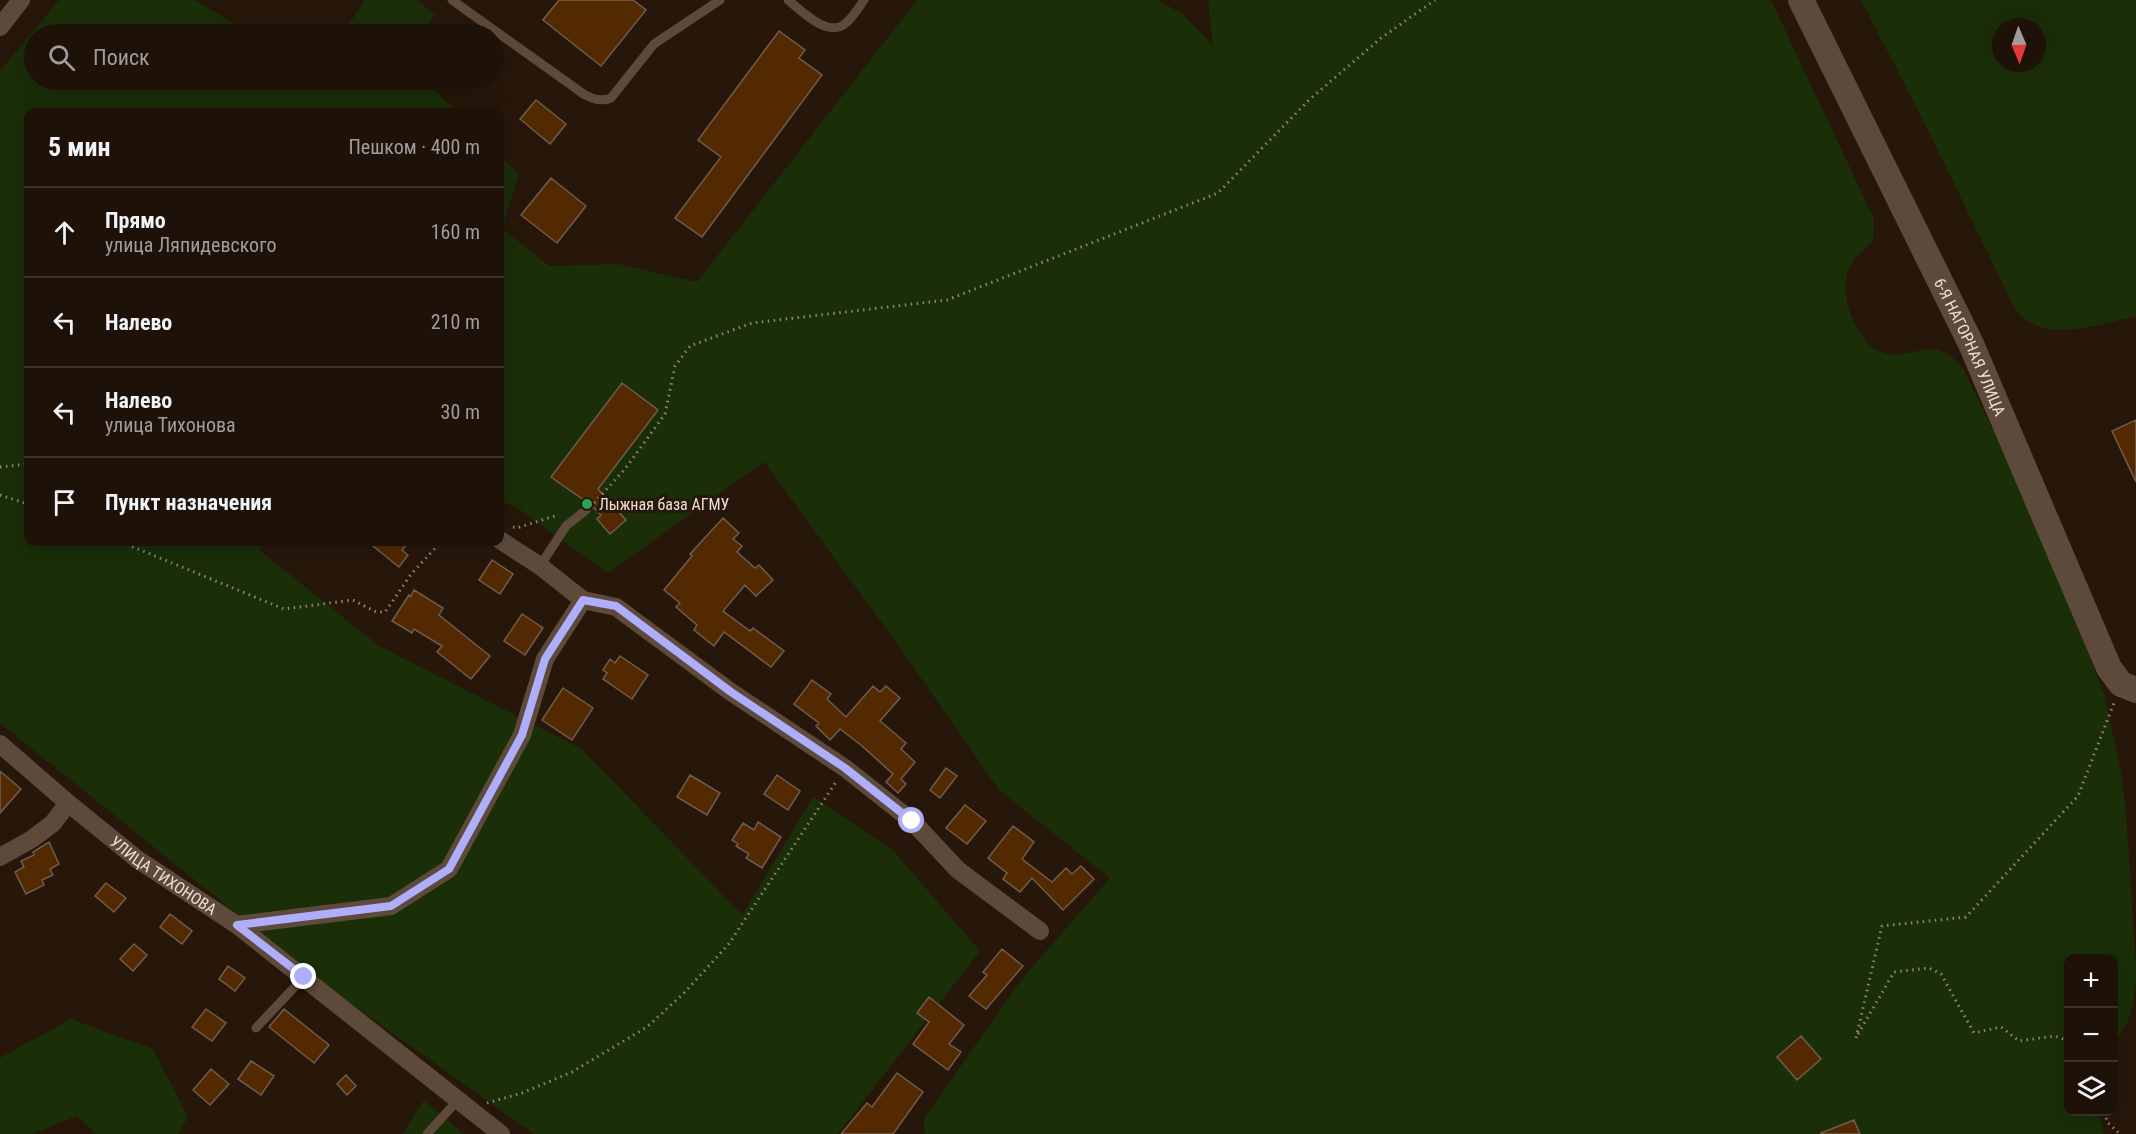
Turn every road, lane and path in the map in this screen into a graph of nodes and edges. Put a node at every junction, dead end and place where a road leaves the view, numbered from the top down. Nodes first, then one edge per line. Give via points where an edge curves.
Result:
1 (21, 0) edge
2 (452, 0) edge
3 (720, 0) edge
4 (788, 0) edge
5 (864, 0) edge
6 (1435, 0) edge
7 (1801, 0) edge
8 (486, 24) edge
9 (0, 27) edge
10 (504, 37) edge
11 (24, 464) edge
12 (0, 467) edge
13 (625, 469) dead end
14 (0, 495) edge
15 (24, 503) edge
16 (586, 510) dead end
17 (504, 543) edge
18 (131, 546) edge
19 (437, 546) edge
20 (540, 566) junction
21 (583, 600) junction
22 (2129, 687) edge
23 (0, 744) edge
24 (845, 768) junction
25 (68, 803) junction
26 (0, 857) edge
27 (237, 925) junction
28 (1040, 931) dead end
29 (304, 977) junction
30 (256, 1028) dead end
31 (2064, 1039) edge
32 (462, 1103) junction
33 (2106, 1116) edge
34 (428, 1134) edge
35 (501, 1134) edge
36 (2120, 1134) edge

1 - 9 street
2 - 8 lane
3 - 10 lane via 654,44 611,98 605,100 585,95
4 - 5 lane via 831,29 847,22
6 - 13 path via 1381,38 1310,100 1218,193 947,300 752,322 690,346 675,366 665,414
7 - 22 street, 6-Я НАГОРНАЯ УЛИЦА via 1971,344 2109,668
11 - 12 path
14 - 15 path
16 - 20 lane via 566,526
17 - 20 street
18 - 19 path via 284,609 353,600 376,612 385,612 412,573
20 - 21 street
21 - 24 street via 616,606 731,692
21 - 27 street via 545,659 522,735 449,869 391,906
22 - 31 path via 2078,796 1966,917 1882,926 1856,1038 1894,972 1929,968 1941,974 1974,1033 2001,1027 2019,1041 2055,1036
23 - 25 street, УЛИЦА ТИХОНОВА
24 - 28 street via 912,821 958,870
24 - 32 path via 728,945 647,1027 572,1072 522,1093 493,1102
25 - 26 street via 53,824
25 - 27 street, УЛИЦА ТИХОНОВА via 137,859
27 - 29 street, УЛИЦА ТИХОНОВА
29 - 30 lane
29 - 32 street, УЛИЦА ТИХОНОВА
32 - 34 lane
32 - 35 street, УЛИЦА ТИХОНОВА
33 - 36 path

